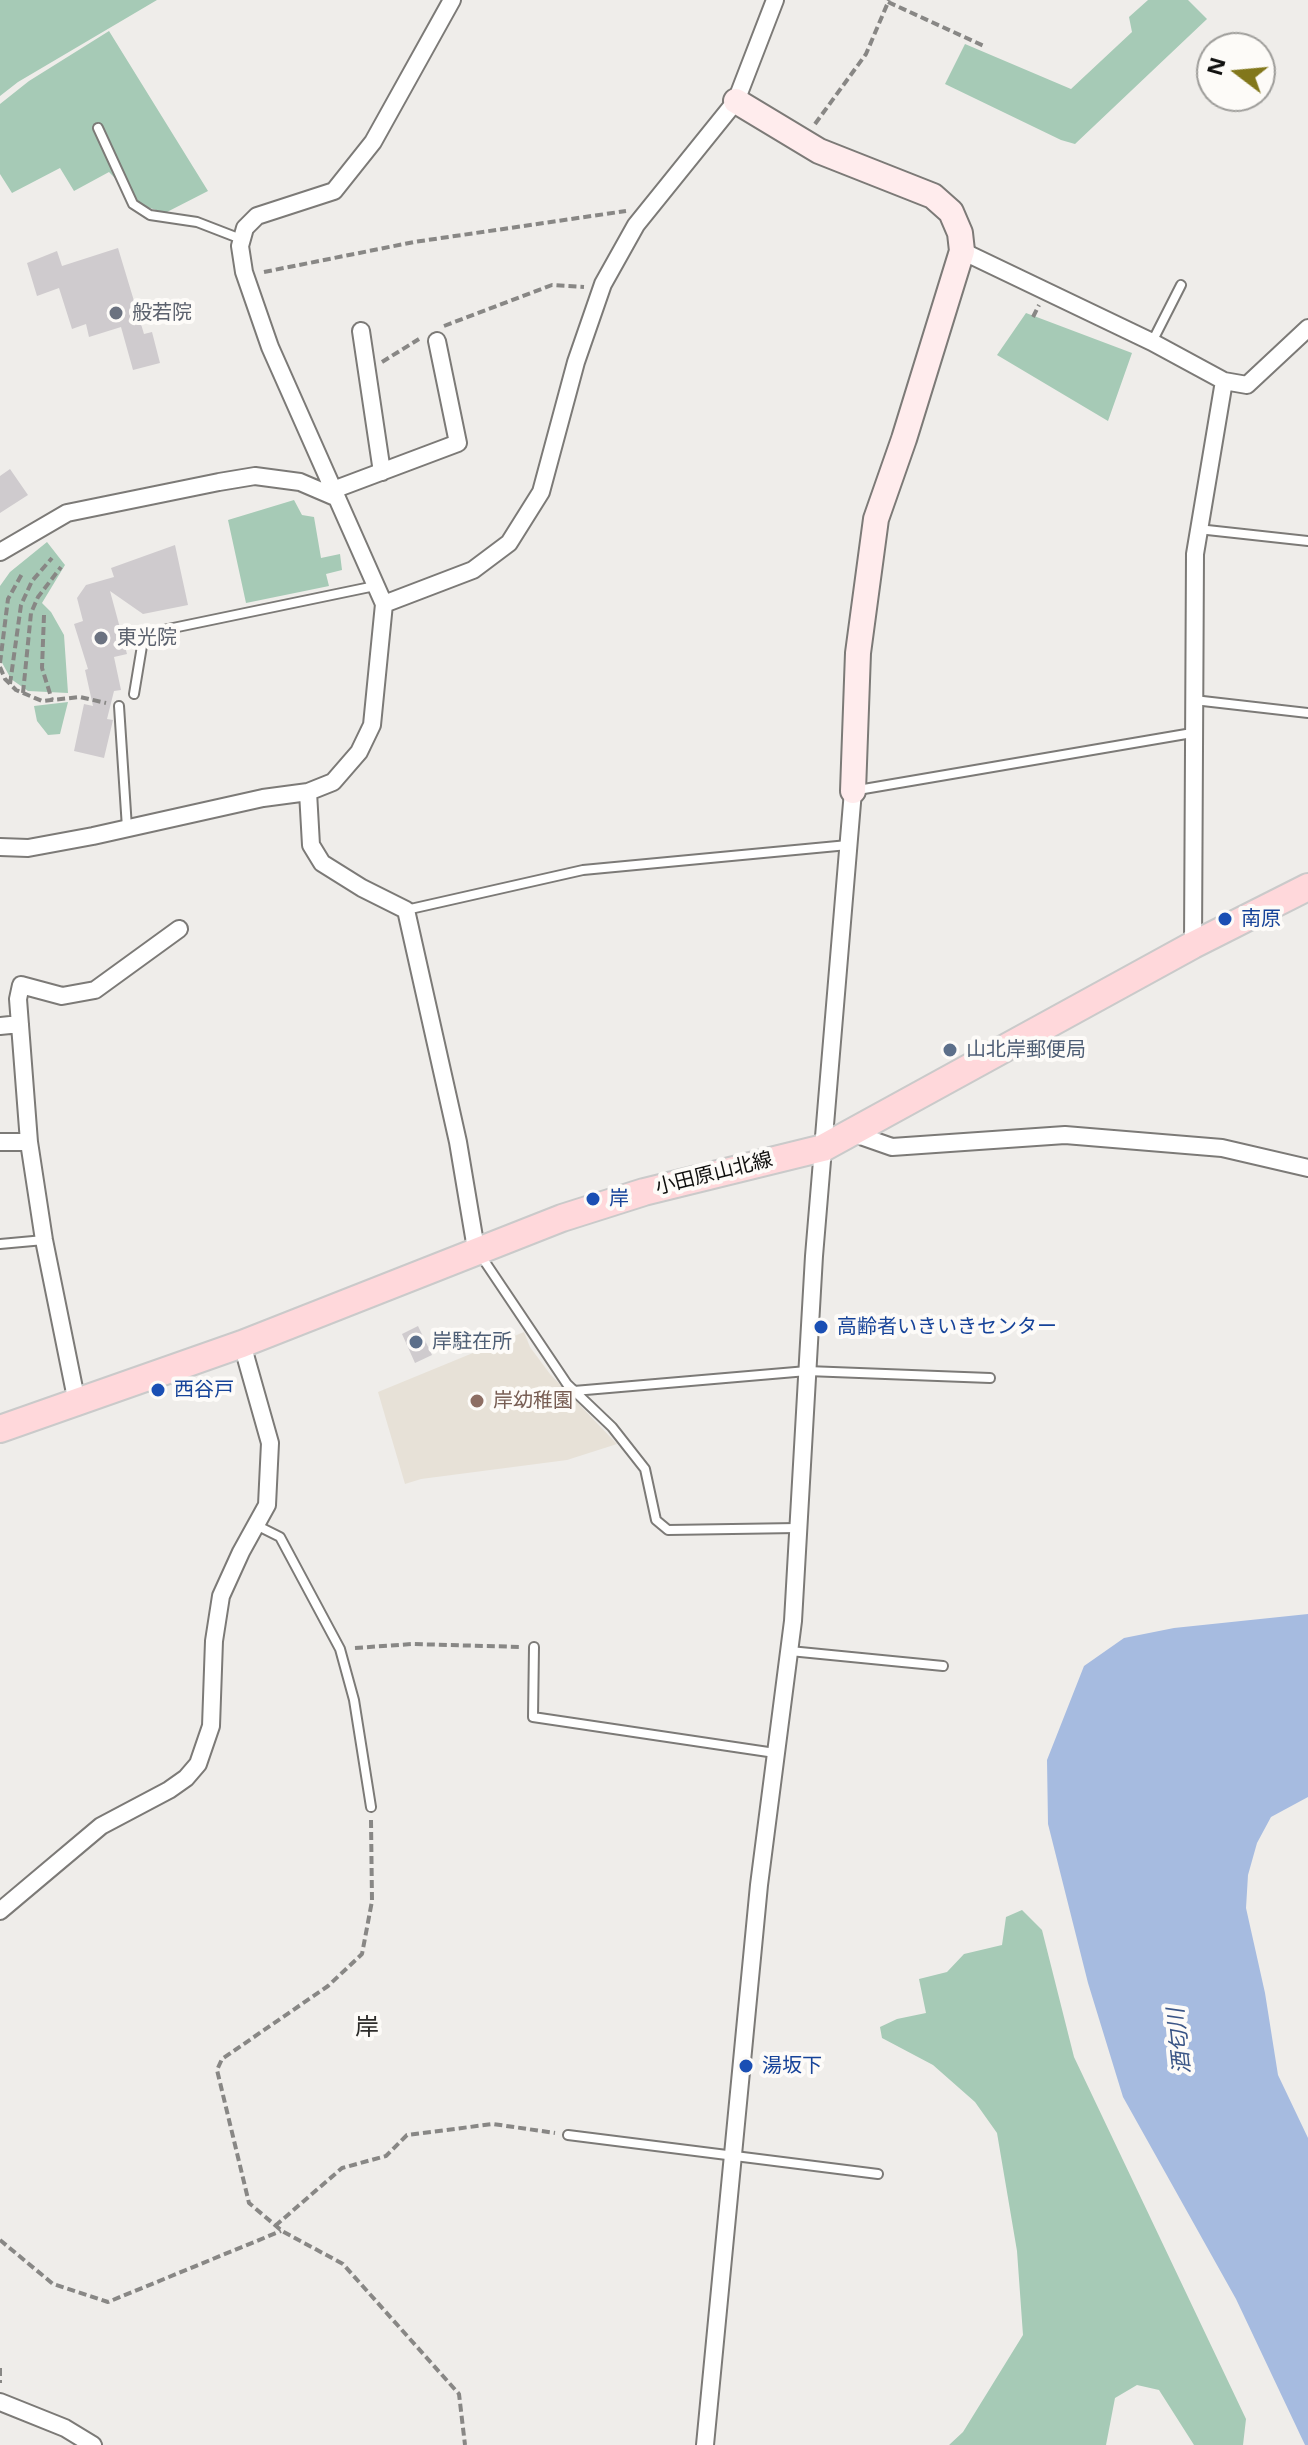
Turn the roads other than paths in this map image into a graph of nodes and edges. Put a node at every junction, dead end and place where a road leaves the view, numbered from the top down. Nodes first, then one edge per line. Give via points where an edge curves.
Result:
1 (452, 0) edge
2 (775, 0) edge
3 (736, 101) junction
4 (98, 128) dead end
5 (242, 239) junction
6 (962, 251) junction
7 (1181, 285) dead end
8 (1308, 328) edge
9 (361, 331) dead end
10 (435, 336) road end
11 (1152, 342) junction
12 (1224, 381) junction
13 (382, 472) junction
14 (334, 493) junction
15 (1198, 529) junction
16 (1308, 541) edge
17 (0, 552) edge
18 (376, 586) junction
19 (384, 604) junction
20 (134, 694) dead end
21 (1193, 700) junction
22 (116, 705) road end
23 (1308, 713) edge
24 (1192, 733) junction
25 (853, 791) junction
26 (308, 792) junction
27 (127, 828) junction
28 (849, 845) junction
29 (0, 847) edge
30 (1308, 887) edge
31 (406, 910) junction
32 (179, 929) dead end
33 (1193, 945) junction
34 (20, 1024) junction
35 (0, 1026) edge
36 (852, 1133) junction
37 (0, 1142) edge
38 (29, 1142) junction
39 (823, 1148) junction
40 (1308, 1168) edge
41 (44, 1240) junction
42 (0, 1244) edge
43 (476, 1249) junction
44 (242, 1344) junction
45 (807, 1371) junction
46 (990, 1378) dead end
47 (574, 1391) junction
48 (77, 1403) junction
49 (0, 1429) edge
50 (256, 1525) junction
51 (797, 1528) junction
52 (534, 1647) road end
53 (789, 1651) junction
54 (943, 1666) dead end
55 (775, 1753) junction
56 (371, 1807) road end
57 (0, 1911) edge
58 (568, 2135) road end
59 (734, 2156) junction
60 (878, 2174) dead end
61 (0, 2402) edge
62 (93, 2445) edge
63 (705, 2445) edge

1 - 5 street via 373,142 334,191 257,216
2 - 3 street
3 - 6 street via 841,162 943,202 957,223
3 - 19 street via 636,225 601,287 541,492 509,543 473,570
4 - 5 lane via 133,204 150,215 197,222
5 - 14 street via 246,276 270,347
6 - 11 street
6 - 25 street via 876,519 858,653
7 - 11 lane
8 - 12 street via 1247,385
9 - 13 street
10 - 13 street via 458,443
11 - 12 street
12 - 15 street
13 - 14 street
14 - 17 street via 255,476 231,480 67,513
14 - 18 street
15 - 16 lane
15 - 21 street
18 - 19 street
18 - 20 lane via 144,634
19 - 26 street via 372,725 359,752 333,782
21 - 23 lane
21 - 24 street
22 - 27 lane
24 - 25 lane
24 - 33 street
25 - 28 street
26 - 27 street
26 - 31 street via 311,845 322,863
27 - 29 street via 28,848
28 - 31 lane via 583,870
28 - 39 street
30 - 33 main road, 小田原山北線
31 - 43 street via 458,1142
32 - 34 street via 95,990 62,996 21,985
33 - 36 main road, 小田原山北線
34 - 35 street
34 - 38 street
36 - 39 main road, 小田原山北線
36 - 40 street via 892,1147 1065,1135 1222,1148
37 - 38 street
38 - 41 street
39 - 43 main road, 小田原山北線 via 644,1192
39 - 45 street
41 - 42 lane
41 - 48 street
43 - 44 main road, 小田原山北線
43 - 47 lane
44 - 48 main road, 小田原山北線
44 - 50 street via 270,1443 267,1505
45 - 46 lane
45 - 47 lane
45 - 51 street
47 - 51 lane via 645,1469 656,1520 668,1530
48 - 49 main road, 小田原山北線
50 - 56 lane via 280,1537 340,1649
50 - 57 street via 221,1596 211,1726 198,1764 169,1790 101,1826
51 - 53 street
52 - 55 lane via 533,1717
53 - 54 lane
53 - 55 street
55 - 59 street
58 - 59 lane
59 - 60 lane
59 - 63 street
61 - 62 street

